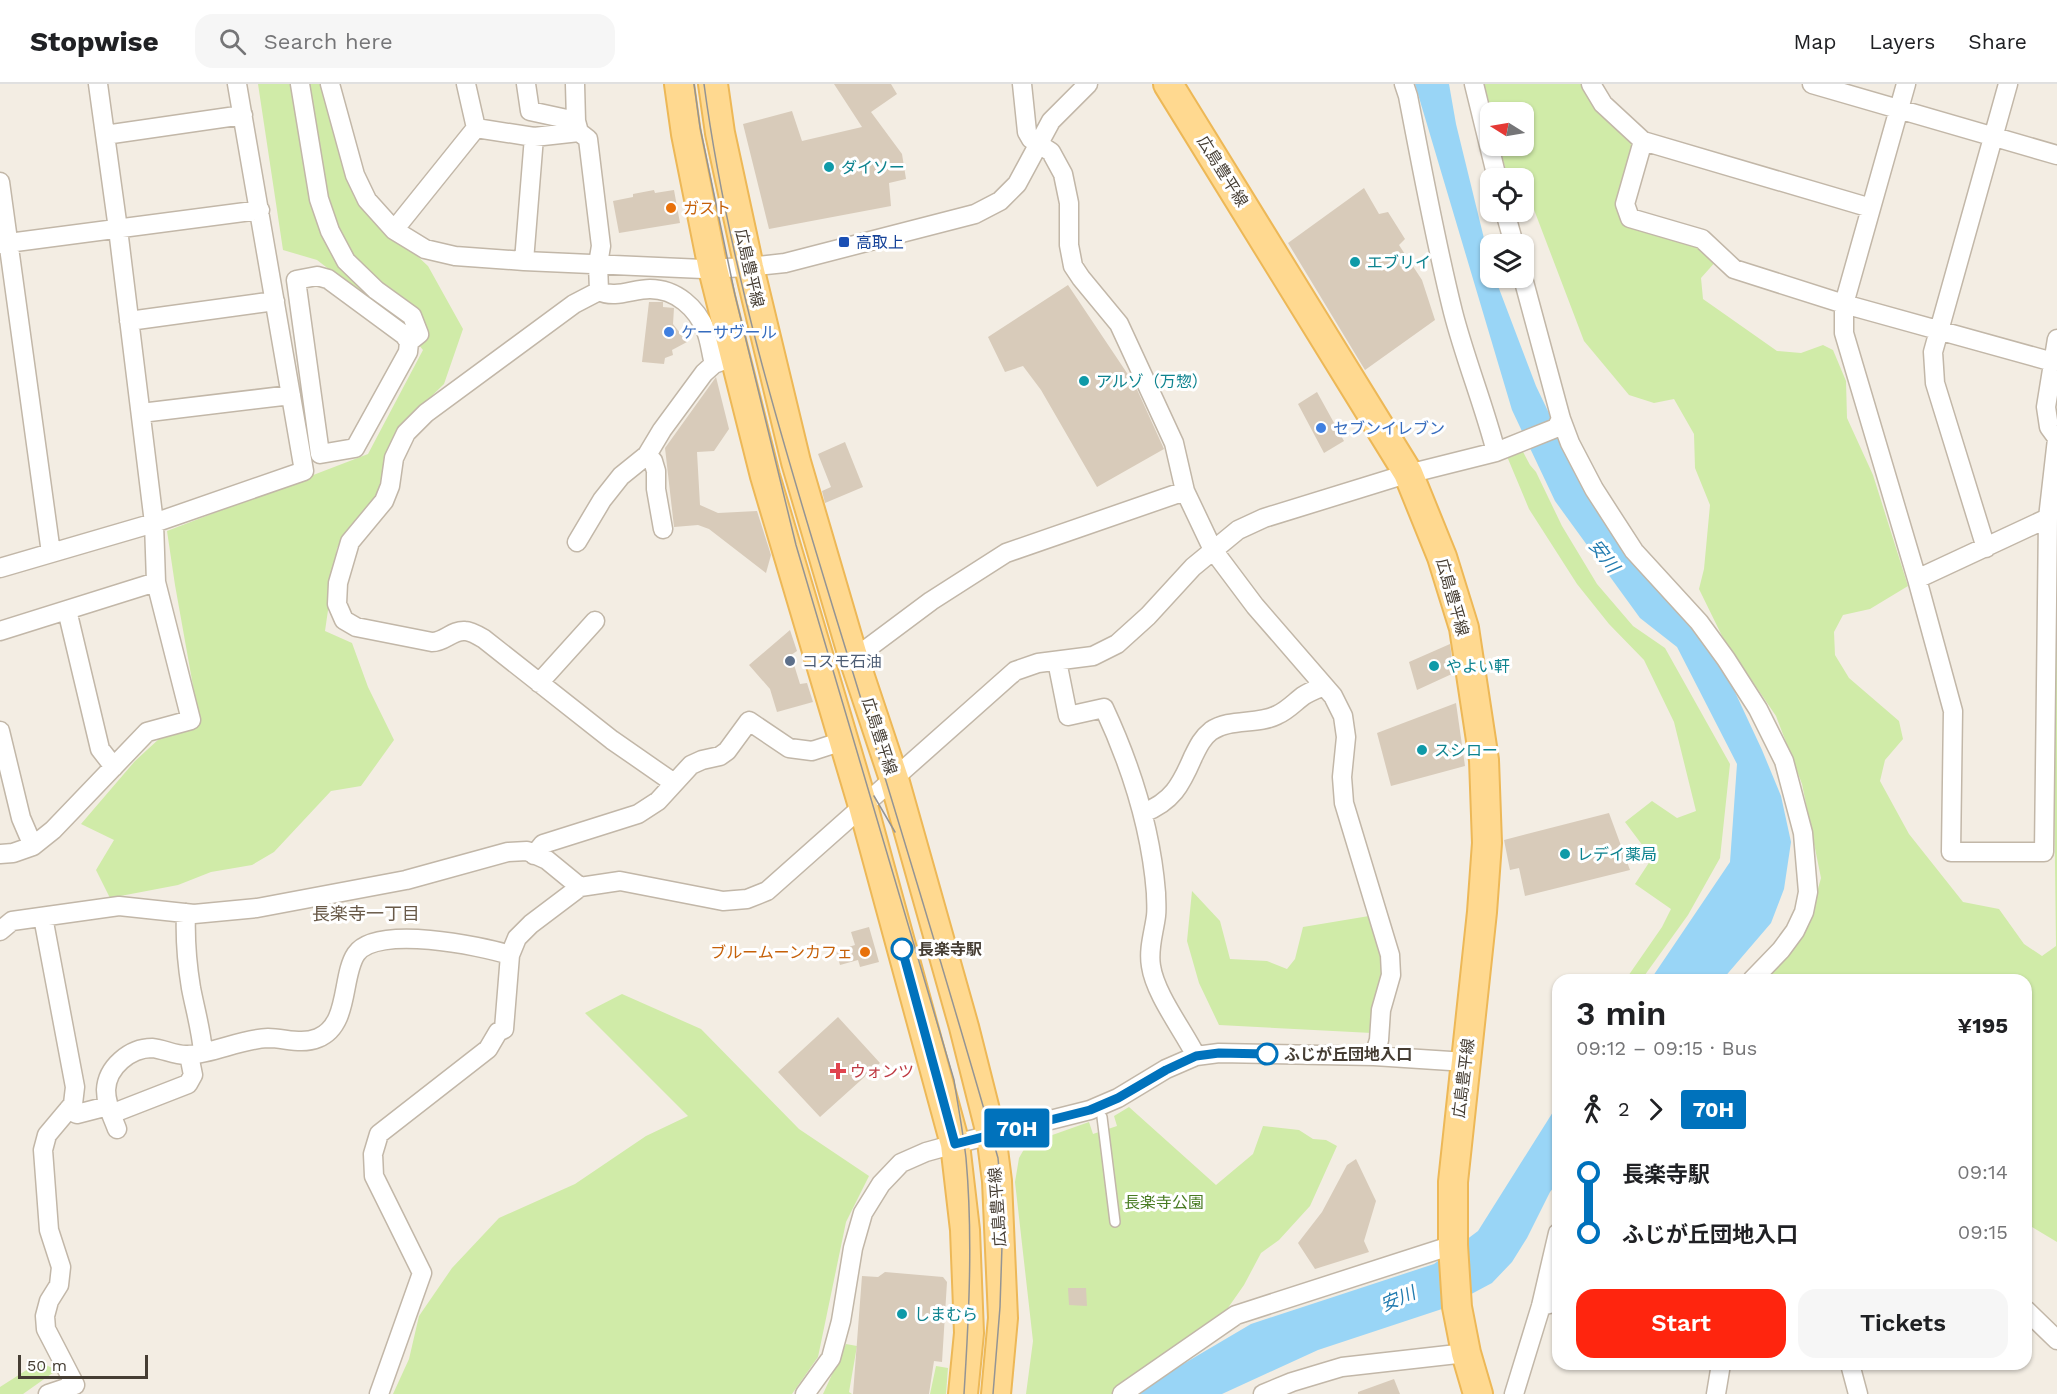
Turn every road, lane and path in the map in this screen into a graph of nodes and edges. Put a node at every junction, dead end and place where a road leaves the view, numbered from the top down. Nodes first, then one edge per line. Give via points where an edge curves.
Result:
1 (98, 84) edge
2 (237, 84) edge
3 (300, 84) edge
4 (330, 84) edge
5 (466, 84) edge
6 (526, 84) edge
7 (575, 84) edge
8 (679, 84) edge
9 (713, 84) edge
10 (1022, 84) edge
11 (1088, 84) edge
12 (1168, 84) edge
13 (1404, 84) edge
14 (1474, 84) edge
15 (1591, 84) edge
16 (1812, 84) edge
17 (1906, 84) edge
18 (2008, 84) edge
19 (1899, 109) junction
20 (243, 115) junction
21 (578, 127) junction
22 (476, 128) junction
23 (105, 135) junction
24 (534, 137) junction
25 (1993, 137) junction
26 (1643, 141) junction
27 (1038, 144) junction
28 (2057, 155) edge
29 (1495, 168) edge
30 (0, 182) edge
31 (1871, 208) junction
32 (260, 210) junction
33 (118, 229) junction
34 (394, 230) junction
35 (4, 243) edge
36 (524, 261) junction
37 (598, 264) junction
38 (749, 267) junction
39 (713, 269) junction
40 (1525, 288) edge
41 (599, 291) junction
42 (275, 301) junction
43 (1844, 304) junction
44 (129, 321) junction
45 (1938, 330) junction
46 (2057, 339) edge
47 (409, 342) junction
48 (724, 360) junction
49 (2053, 362) junction
50 (291, 395) junction
51 (141, 413) junction
52 (1558, 423) junction
53 (2057, 439) edge
54 (1499, 451) junction
55 (647, 455) junction
56 (1408, 473) junction
57 (1185, 491) junction
58 (2048, 518) junction
59 (154, 523) junction
60 (663, 529) dead end
61 (577, 542) dead end
62 (1986, 548) junction
63 (1213, 550) junction
64 (51, 553) junction
65 (0, 568) edge
66 (1917, 579) junction
67 (156, 582) junction
68 (67, 610) junction
69 (595, 621) dead end
70 (0, 630) edge
71 (852, 653) junction
72 (1057, 661) junction
73 (539, 683) junction
74 (1324, 686) junction
75 (0, 731) edge
76 (843, 741) junction
77 (114, 767) junction
78 (894, 779) junction
79 (674, 783) junction
80 (863, 807) junction
81 (1143, 813) junction
82 (33, 846) junction
83 (0, 854) edge
84 (534, 855) junction
85 (580, 886) junction
86 (186, 913) junction
87 (44, 917) junction
88 (4, 922) edge
89 (510, 955) junction
90 (1758, 974) edge
91 (196, 1053) junction
92 (1196, 1056) junction
93 (1374, 1056) junction
94 (1466, 1062) junction
95 (68, 1110) junction
96 (112, 1116) junction
97 (1102, 1117) dead end
98 (991, 1134) junction
99 (955, 1144) junction
100 (1114, 1222) dead end
101 (1453, 1245) junction
102 (1552, 1257) edge
103 (1552, 1303) edge
104 (1540, 1306) junction
105 (2032, 1316) edge
106 (2057, 1340) edge
107 (1466, 1353) junction
108 (1720, 1370) edge
109 (1852, 1370) edge
110 (48, 1394) edge
111 (379, 1394) edge
112 (805, 1394) edge
113 (963, 1394) edge
114 (996, 1394) edge
115 (1122, 1394) edge
116 (1263, 1394) edge
117 (1478, 1394) edge
118 (1514, 1394) edge
119 (1716, 1394) edge
120 (1858, 1394) edge

1 - 23 street
2 - 20 street
3 - 47 street via 319,199 330,231 346,261 376,290 412,316 419,334
4 - 34 street via 355,175 367,200
5 - 22 street
6 - 21 street via 530,111
7 - 21 street
8 - 39 main road, 広島豊平線
9 - 38 main road, 広島豊平線
10 - 27 street via 1027,132
11 - 27 street via 1051,121
12 - 56 main road, 広島豊平線
13 - 54 street via 1454,315
14 - 29 street
15 - 26 street via 1603,104
16 - 19 street
17 - 19 street
18 - 25 street
19 - 25 street
19 - 31 street
20 - 23 street
20 - 32 street
21 - 24 street
21 - 37 street via 588,140 601,246
22 - 24 street
22 - 34 street
23 - 33 street
24 - 36 street
25 - 28 street
25 - 45 street
26 - 31 street
26 - 43 street via 1625,204 1630,218 1702,239 1734,269
27 - 38 street via 1017,184 1000,201 975,214 785,263
27 - 57 street via 1051,152 1063,174 1073,266 1119,324 1174,443
30 - 35 street
31 - 43 street
32 - 33 street
32 - 42 street
33 - 35 street
33 - 44 street
34 - 36 street via 425,249 454,256
35 - 64 street
36 - 37 street
37 - 39 street
37 - 41 street
38 - 39 street
38 - 71 main road, 広島豊平線 via 796,462
39 - 48 main road, 広島豊平線
40 - 52 street
41 - 48 street via 605,294 650,289 675,294 697,314
41 - 73 street via 574,304 426,413 406,433 394,458 384,501 350,542 338,583 339,611 344,620 356,627 432,642 466,630 484,639
42 - 44 street
42 - 50 street
43 - 45 street
43 - 66 street via 1844,333
44 - 51 street
45 - 49 street
45 - 62 street via 1933,352 1935,383
46 - 49 street
47 - 47 street via 408,352 355,448 320,454 296,280 317,276 328,279
48 - 55 street via 704,373
48 - 76 main road, 広島豊平線 via 765,476
49 - 53 street via 2046,407 2049,427
50 - 51 street
50 - 59 street via 304,471
51 - 59 street
52 - 54 street
52 - 90 street via 1634,552 1699,622 1758,709 1784,760 1803,833 1808,892 1796,931
53 - 58 street
54 - 56 street
55 - 60 street via 656,471
55 - 61 street via 621,476
56 - 63 street via 1264,518 1238,530
56 - 94 main road, 広島豊平線 via 1442,557 1464,628 1484,760 1487,843
57 - 63 street
57 - 71 street via 1006,553 931,601 864,651
58 - 62 street
58 - 66 street via 2044,852 1951,852 1953,711
59 - 64 street
59 - 67 street
62 - 66 street
63 - 72 street via 1117,644 1093,656
63 - 74 street
64 - 65 street
67 - 68 street
67 - 77 street via 191,720 147,732
68 - 70 street
68 - 77 street via 100,749
69 - 73 street
71 - 78 main road, 広島豊平線
72 - 78 street via 1015,671
72 - 81 street via 1068,716 1104,708 1118,737
73 - 79 street
74 - 81 street via 1279,714 1212,730 1200,742 1175,792 1159,807
74 - 93 street via 1343,716 1344,803 1390,955 1391,975
75 - 82 street via 21,818
76 - 79 street via 812,751 789,748 749,721 727,751 691,765
76 - 80 main road, 広島豊平線
77 - 82 street
78 - 80 street
78 - 98 main road, 広島豊平線
79 - 84 street via 658,801 638,814 543,844
80 - 85 street via 767,891 747,898 723,901 620,881
80 - 99 main road, 広島豊平線
81 - 92 street via 1157,914 1150,947 1151,967 1164,1000
82 - 83 street
84 - 85 street via 548,860
84 - 86 street via 526,851 508,852 395,882 257,908
85 - 89 street via 531,924 517,938
86 - 87 street via 119,906
86 - 91 street via 191,987 201,1027
87 - 88 street
87 - 95 street via 75,1087 73,1104
89 - 91 street via 441,940 389,939 367,945 357,952 352,963 343,1006 332,1026 320,1037 304,1042 252,1040
89 - 111 street via 504,1029 488,1049 379,1134 373,1154 374,1176 422,1273
91 - 96 street via 188,1084
91 - 96 street via 152,1048 120,1060 106,1089
92 - 93 street
92 - 98 street via 1090,1110
93 - 94 street
94 - 101 main road, 広島豊平線 via 1453,1182
95 - 96 street
95 - 110 street via 47,1135 43,1150 49,1230 61,1267 59,1285 45,1316 46,1329 75,1385
97 - 100 lane
98 - 99 street
98 - 114 main road, 広島豊平線 via 1003,1318
99 - 112 street via 901,1163 862,1213 831,1358
99 - 113 main road, 広島豊平線 via 969,1333
101 - 107 main road, 広島豊平線 via 1457,1307
101 - 115 street via 1236,1315
102 - 104 street
103 - 104 street
104 - 118 street
105 - 106 street
107 - 116 street via 1342,1367
107 - 117 main road, 広島豊平線
108 - 119 street
109 - 120 street

